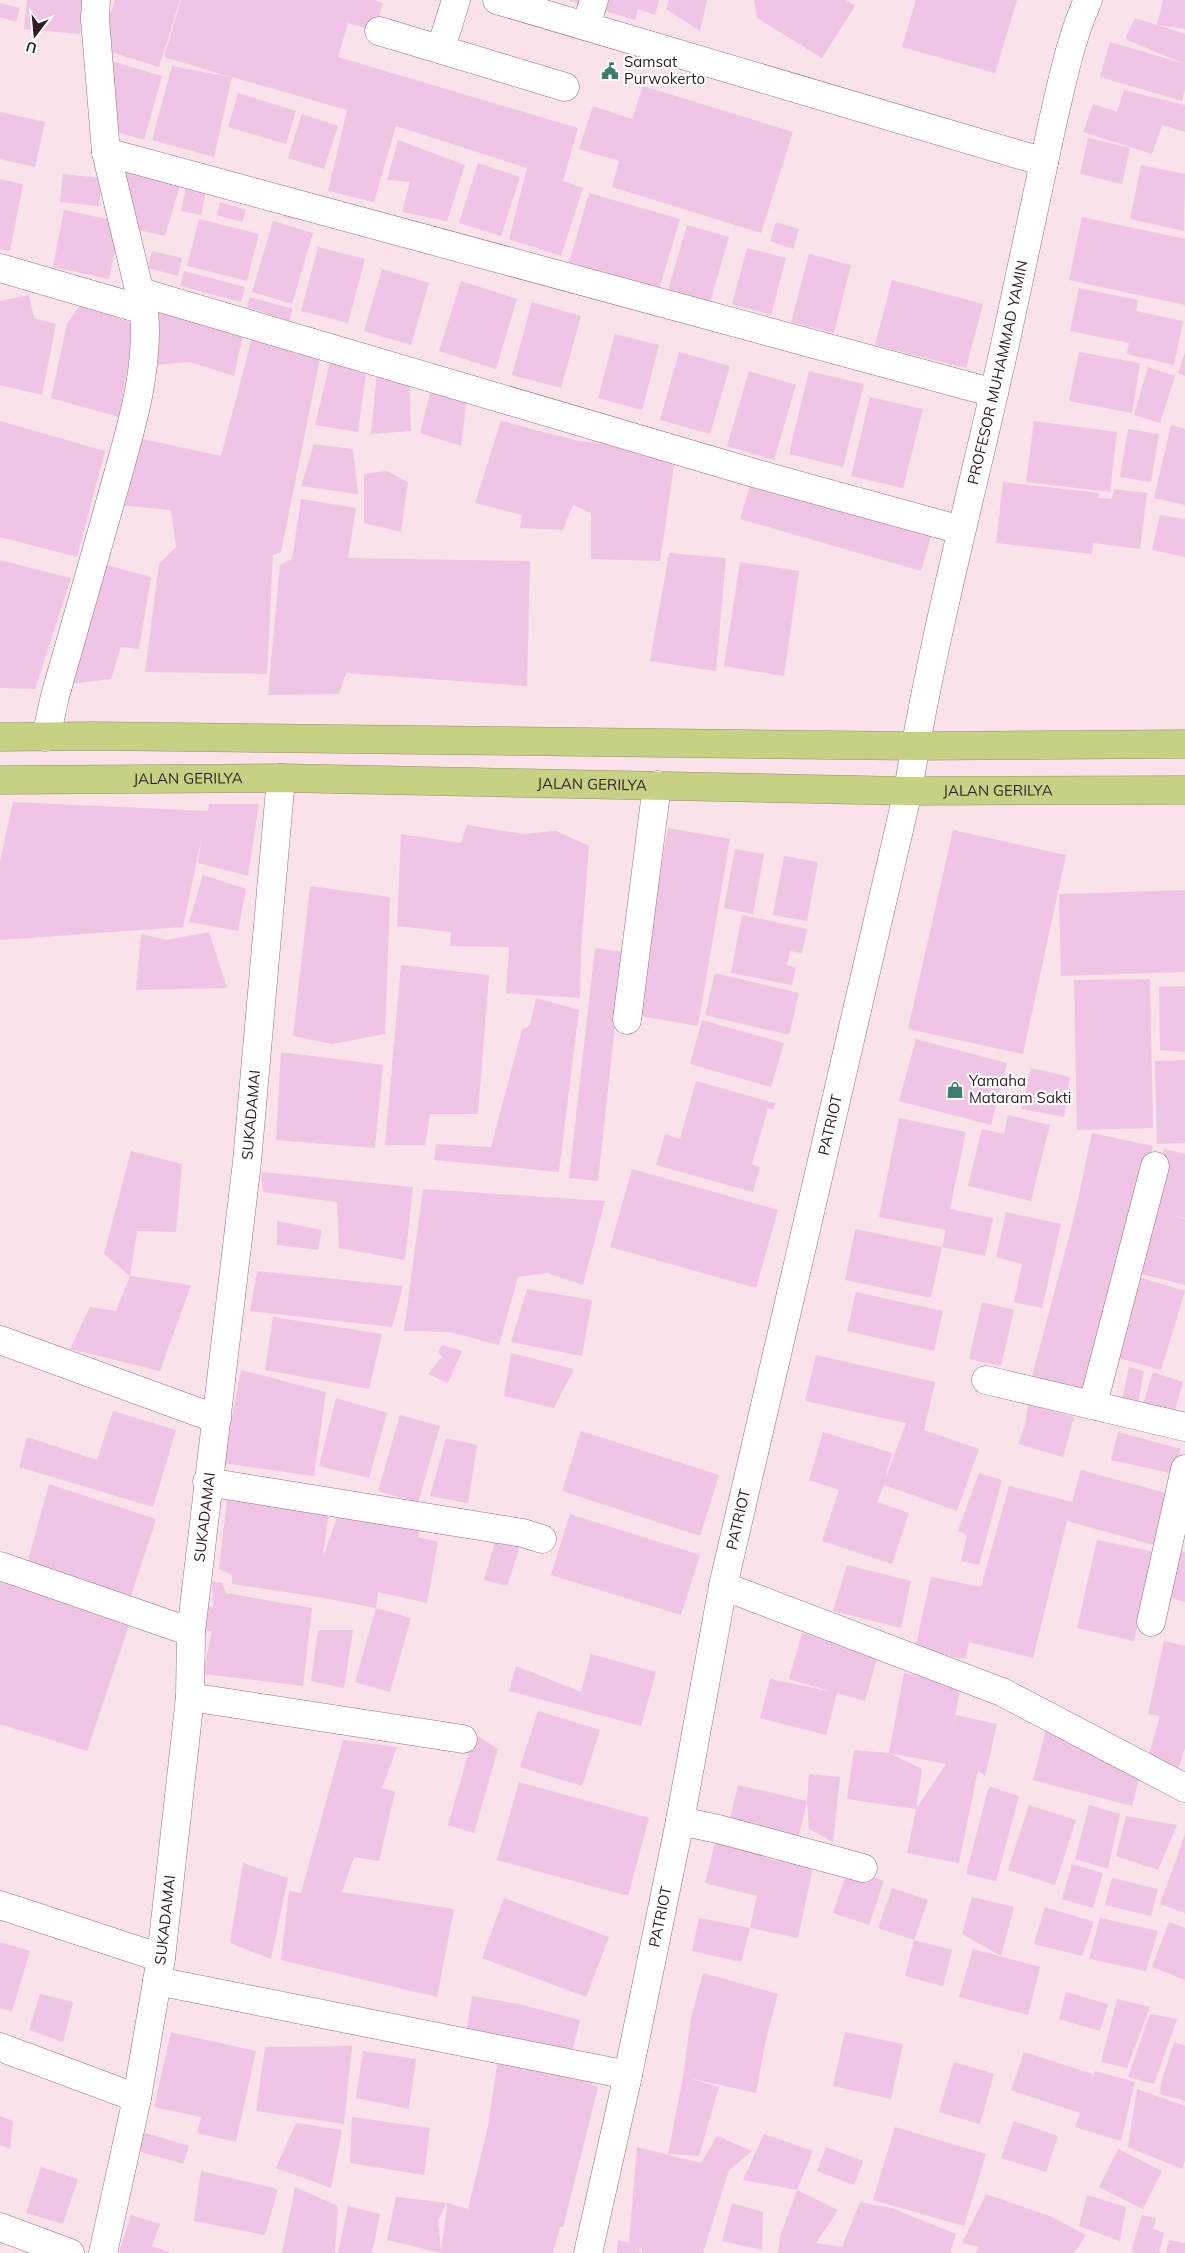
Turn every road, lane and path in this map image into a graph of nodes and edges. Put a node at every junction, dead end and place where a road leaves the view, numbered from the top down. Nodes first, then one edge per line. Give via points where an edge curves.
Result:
1 (96, 0) edge
2 (456, 0) edge
3 (497, 0) edge
4 (594, 0) edge
5 (1088, 0) edge
6 (586, 26) junction
7 (379, 31) dead end
8 (441, 48) junction
9 (565, 87) dead end
10 (106, 152) junction
11 (1044, 162) junction
12 (0, 268) edge
13 (142, 301) junction
14 (994, 393) junction
15 (961, 530) junction
16 (93, 736) junction
17 (0, 737) edge
18 (46, 737) junction
19 (1185, 744) edge
20 (915, 746) junction
21 (92, 778) junction
22 (281, 778) junction
23 (0, 780) edge
24 (658, 785) junction
25 (908, 790) junction
26 (1185, 790) edge
27 (627, 1020) dead end
28 (1155, 1166) dead end
29 (0, 1340) edge
30 (986, 1380) dead end
31 (1093, 1404) junction
32 (217, 1419) junction
33 (1185, 1427) edge
34 (1185, 1469) edge
35 (207, 1482) junction
36 (542, 1539) dead end
37 (0, 1566) edge
38 (723, 1586) junction
39 (1150, 1622) dead end
40 (191, 1632) junction
41 (190, 1697) junction
42 (463, 1739) dead end
43 (1185, 1788) edge
44 (680, 1821) junction
45 (863, 1868) dead end
46 (0, 1905) edge
47 (159, 1970) junction
48 (0, 2047) edge
49 (628, 2076) junction
50 (137, 2098) junction
51 (0, 2227) edge
52 (70, 2253) edge
53 (102, 2253) edge
54 (588, 2253) edge

1 - 10 street via 94,19
2 - 8 street
3 - 6 street
4 - 6 street
5 - 11 street, PROFESOR MUHAMMAD YAMIN via 1068,58
6 - 11 street
7 - 8 street
8 - 9 street
10 - 13 street
10 - 14 street
11 - 14 street, PROFESOR MUHAMMAD YAMIN
12 - 13 street
13 - 15 street
13 - 18 street via 146,332 144,367 127,441
14 - 15 street, PROFESOR MUHAMMAD YAMIN
15 - 20 street, PROFESOR MUHAMMAD YAMIN
16 - 18 highway
16 - 20 highway
16 - 21 highway
17 - 18 highway
19 - 20 highway
20 - 25 street, PATRIOT
21 - 22 highway, JALAN GERILYA
21 - 23 highway, JALAN GERILYA
22 - 24 highway, JALAN GERILYA
22 - 32 street, SUKADAMAI via 247,1162
24 - 25 highway, JALAN GERILYA
24 - 27 street
25 - 26 highway, JALAN GERILYA
25 - 38 street, PATRIOT
28 - 31 street
29 - 32 street
30 - 31 street
31 - 33 street
32 - 35 street, SUKADAMAI
34 - 39 street
35 - 36 street via 523,1533
35 - 40 street, SUKADAMAI
37 - 40 street
38 - 43 street via 1002,1692
38 - 44 street, PATRIOT
40 - 41 street, SUKADAMAI
41 - 42 street
41 - 47 street, SUKADAMAI
44 - 45 street
44 - 49 street, PATRIOT
46 - 47 street
47 - 49 street
47 - 50 street, SUKADAMAI
48 - 50 street
49 - 54 street, PATRIOT
50 - 53 street, SUKADAMAI
51 - 52 street

